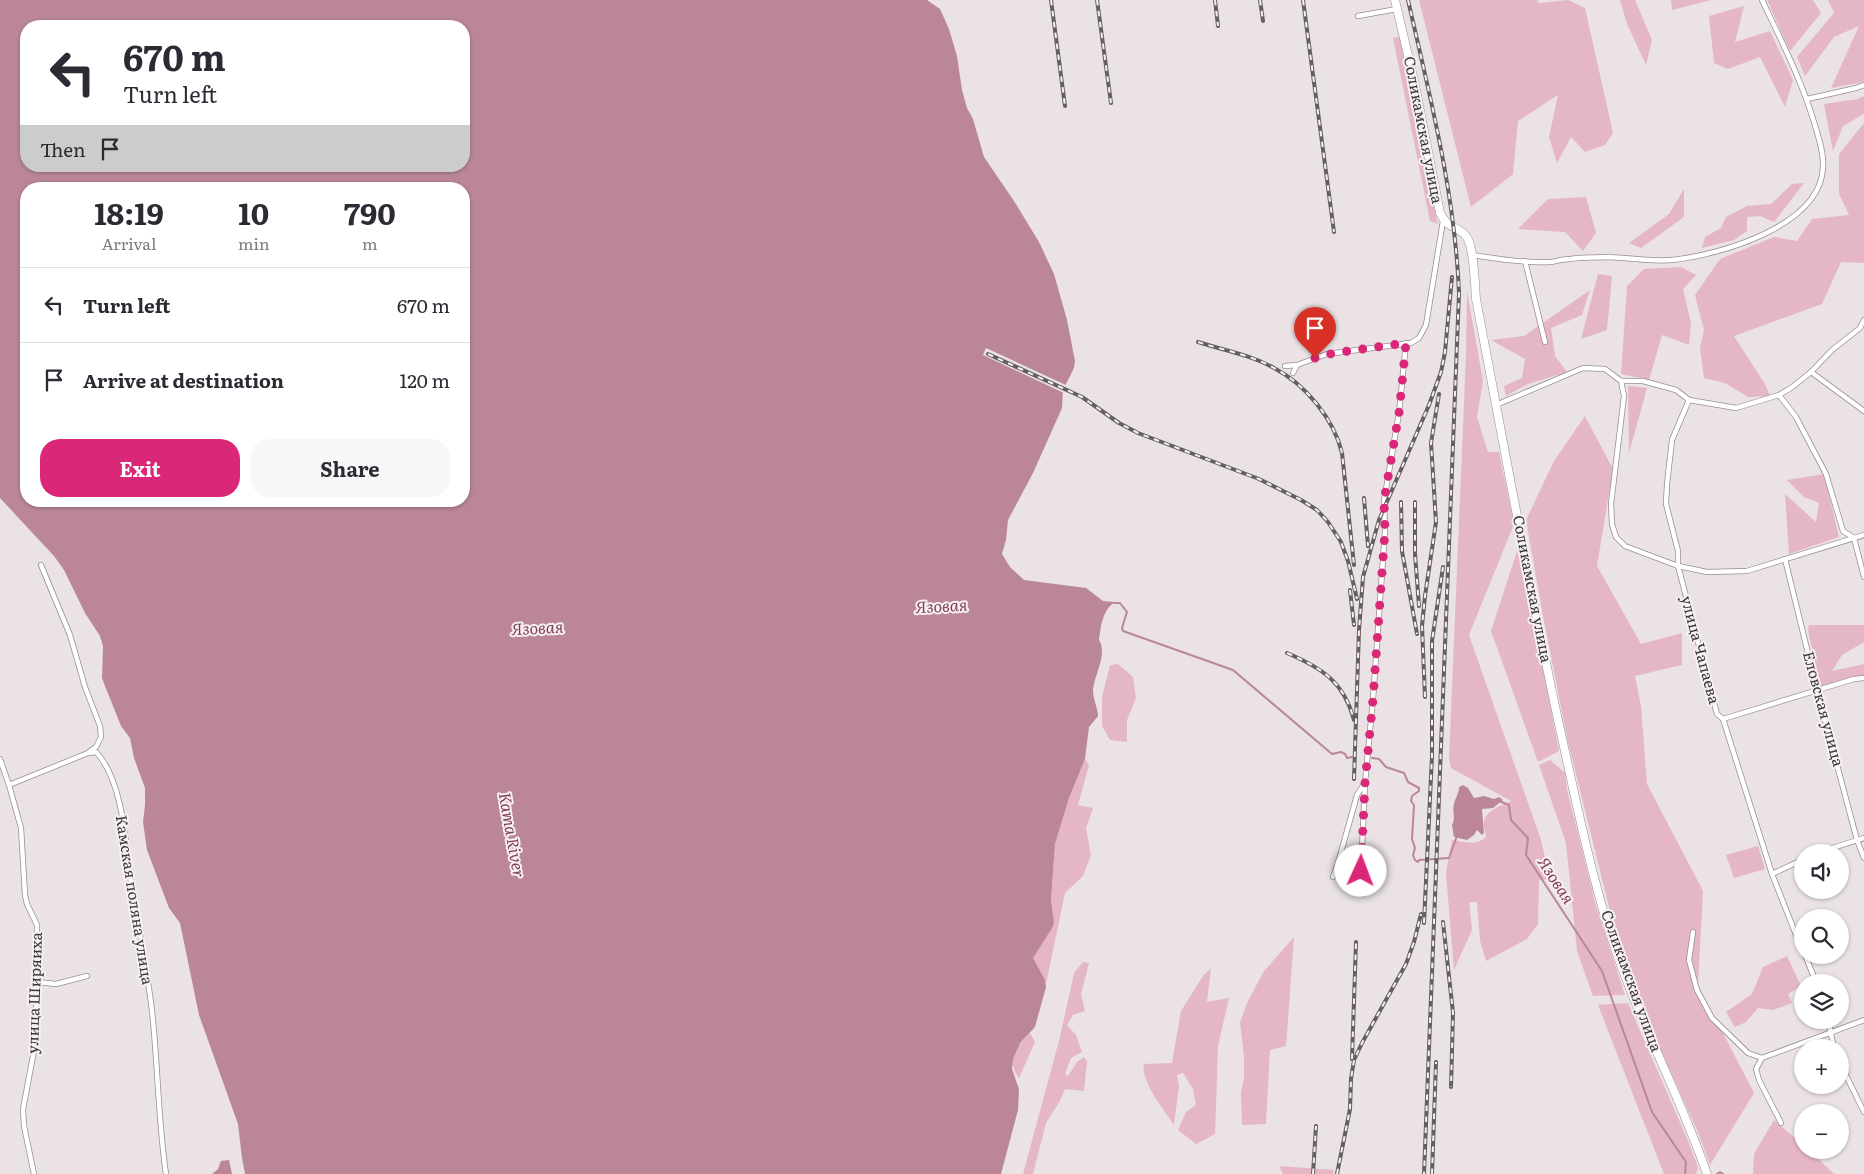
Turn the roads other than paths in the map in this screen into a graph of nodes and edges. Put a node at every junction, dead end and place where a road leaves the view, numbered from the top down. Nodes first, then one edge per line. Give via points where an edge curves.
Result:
1 (1395, 0) edge
2 (1762, 0) edge
3 (1397, 8) junction
4 (1358, 16) dead end
5 (1864, 85) edge
6 (1807, 99) junction
7 (1443, 221) junction
8 (1472, 256) junction
9 (1525, 261) junction
10 (1864, 320) edge
11 (1545, 342) dead end
12 (1406, 343) junction
13 (1297, 365) junction
14 (1285, 366) dead end
15 (1811, 372) junction
16 (1293, 373) dead end
17 (1622, 381) junction
18 (1779, 395) junction
19 (1689, 400) junction
20 (1496, 405) junction
21 (1864, 411) edge
22 (1864, 535) edge
23 (1854, 538) junction
24 (1785, 559) junction
25 (40, 565) dead end
26 (1678, 566) junction
27 (1864, 577) edge
28 (1864, 678) edge
29 (1817, 690) junction
30 (1723, 720) junction
31 (88, 753) junction
32 (0, 758) edge
33 (1365, 783) junction
34 (9, 785) junction
35 (1864, 838) edge
36 (1857, 840) junction
37 (1845, 844) edge
38 (1864, 858) edge
39 (1794, 864) edge
40 (1772, 874) junction
41 (1333, 877) dead end
42 (1363, 894) dead end
43 (1794, 930) edge
44 (1693, 932) dead end
45 (87, 976) dead end
46 (36, 982) junction
47 (1864, 1020) edge
48 (1830, 1029) edge
49 (1831, 1032) junction
50 (1832, 1039) edge
51 (1762, 1058) junction
52 (1849, 1081) edge
53 (1864, 1112) edge
54 (1781, 1123) dead end
55 (34, 1174) edge
56 (166, 1174) edge
57 (1707, 1174) edge

1 - 3 main road, Соликамская улица
2 - 6 street
3 - 4 street
3 - 7 main road, Соликамская улица
5 - 6 street
6 - 9 street via 1819,138 1823,166 1818,188 1806,206 1781,224 1745,241 1698,256 1670,260 1607,257
7 - 8 main road, Соликамская улица via 1465,235
7 - 12 street via 1426,325 1419,338
8 - 9 street
8 - 20 main road, Соликамская улица via 1476,299
9 - 11 street
10 - 15 street via 1860,328
12 - 13 street via 1327,354
12 - 33 street via 1399,413 1385,491 1385,531
13 - 14 street
13 - 16 street
15 - 18 street
15 - 21 street
17 - 19 street via 1676,390
17 - 20 street via 1605,369 1583,368
17 - 26 street via 1624,396 1611,504 1612,524 1616,537 1624,546
18 - 19 street via 1736,408
18 - 23 street via 1796,417 1826,474 1843,531
19 - 26 street, улица Чапаева via 1672,440 1666,484 1666,504 1678,551
20 - 57 main road, Соликамская улица via 1545,659 1610,934
22 - 23 street
23 - 24 street
23 - 27 street
24 - 26 street via 1748,571 1707,572
24 - 29 street, Еловская улица
25 - 31 street via 70,635 100,726 101,737
26 - 30 street, улица Чапаева via 1717,714
28 - 29 street
29 - 30 street
29 - 36 street, Еловская улица
30 - 40 street, улица Чапаева
31 - 34 street
31 - 56 street, Камская поляна улица via 96,752 113,778 122,817 152,1010
32 - 34 street
33 - 41 street via 1356,796
33 - 42 street
34 - 46 street, улица Ширяиха via 21,828 25,895 37,925
35 - 36 street
36 - 37 street
36 - 38 street, Еловская улица
39 - 40 street
40 - 43 street, улица Чапаева
44 - 51 street via 1689,960 1697,990 1708,1011 1748,1053
45 - 46 street via 56,984
46 - 55 street, улица Ширяиха via 36,1040 23,1109
47 - 49 street
48 - 49 street
49 - 50 street
49 - 51 street
51 - 54 street via 1756,1068 1759,1080
52 - 53 street

